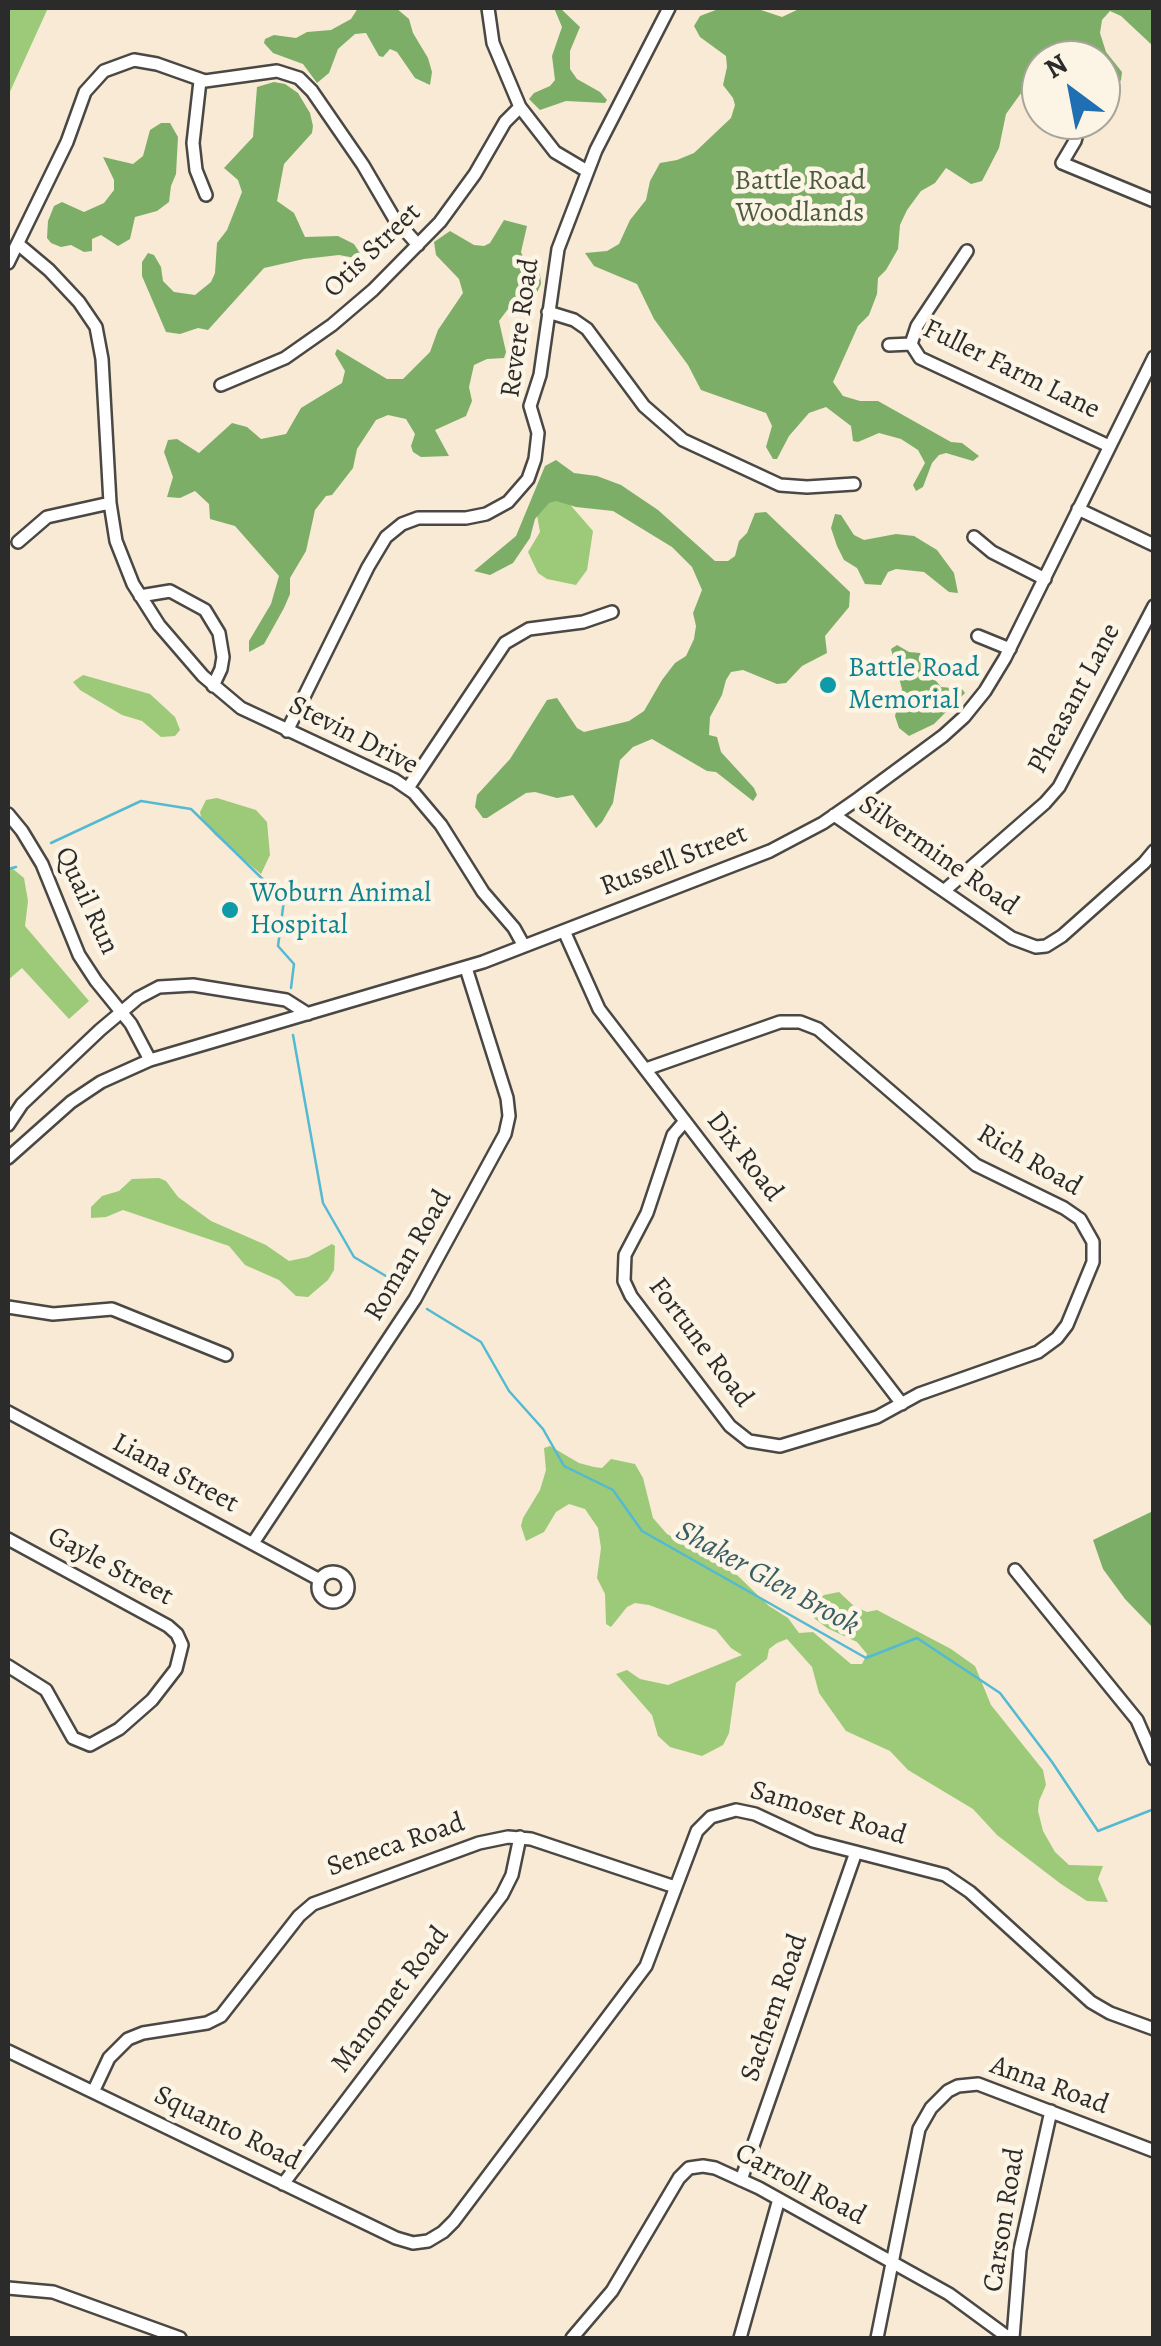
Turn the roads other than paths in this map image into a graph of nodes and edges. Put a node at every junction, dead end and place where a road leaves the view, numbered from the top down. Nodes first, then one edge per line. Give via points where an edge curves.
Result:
1 (488, 8) edge
2 (669, 8) edge
3 (200, 81) junction
4 (520, 107) junction
5 (1075, 140) edge
6 (587, 171) junction
7 (206, 195) dead end
8 (1154, 201) edge
9 (18, 244) junction
10 (418, 246) junction
11 (967, 251) dead end
12 (8, 263) edge
13 (548, 312) junction
14 (911, 344) junction
15 (889, 346) dead end
16 (1154, 358) edge
17 (1148, 382) edge
18 (222, 385) dead end
19 (1110, 446) junction
20 (854, 484) dead end
21 (110, 503) junction
22 (1078, 510) junction
23 (974, 537) dead end
24 (18, 542) dead end
25 (1154, 545) edge
26 (1045, 579) junction
27 (140, 596) junction
28 (1154, 606) edge
29 (612, 612) dead end
30 (978, 636) dead end
31 (1010, 649) junction
32 (212, 686) junction
33 (287, 731) junction
34 (408, 788) junction
35 (8, 814) edge
36 (834, 815) junction
37 (1154, 851) edge
38 (945, 890) junction
39 (564, 931) junction
40 (524, 946) junction
41 (466, 968) junction
42 (122, 1011) junction
43 (308, 1014) junction
44 (150, 1060) junction
45 (646, 1069) junction
46 (684, 1121) junction
47 (8, 1126) edge
48 (8, 1158) edge
49 (8, 1308) edge
50 (226, 1355) dead end
51 (902, 1404) junction
52 (8, 1412) edge
53 (8, 1540) edge
54 (254, 1543) junction
55 (1015, 1570) dead end
56 (320, 1580) dead end
57 (8, 1666) edge
58 (1154, 1759) edge
59 (520, 1837) junction
60 (856, 1852) junction
61 (674, 1887) junction
62 (1154, 2029) edge
63 (8, 2051) edge
64 (93, 2092) junction
65 (1051, 2111) junction
66 (1154, 2151) edge
67 (741, 2180) junction
68 (283, 2184) junction
69 (778, 2199) junction
70 (428, 2240) joint
71 (894, 2263) junction
72 (8, 2288) edge
73 (180, 2338) edge
74 (572, 2338) edge
75 (740, 2338) edge
76 (877, 2338) edge
77 (1011, 2338) edge

1 - 4 street via 494,43
2 - 6 street, Revere Road
3 - 7 street via 193,142
3 - 9 street via 139,60 100,74 82,98
3 - 10 street via 277,71 295,75
4 - 6 street via 550,147
4 - 10 street, Otis Street
5 - 8 street via 1062,163
6 - 13 street, Revere Road via 558,249
9 - 12 street
9 - 21 street, Stevin Drive via 79,302 97,332
10 - 18 street, Otis Street via 302,347
11 - 14 street
13 - 20 street via 587,329 650,412 683,440 780,485
13 - 33 street, Revere Road via 530,406 536,452 524,486 486,514 412,520 386,537
14 - 15 street, Fuller Farm Lane
14 - 19 street, Fuller Farm Lane via 920,358
16 - 17 street, Russell Street
17 - 19 street, Russell Street
19 - 22 street, Russell Street
21 - 24 street via 48,517
21 - 27 street, Stevin Drive via 120,552
22 - 25 street
22 - 26 street, Russell Street
23 - 26 street
26 - 31 street, Russell Street
27 - 32 street, Stevin Drive
27 - 32 street via 170,591 206,610 223,657
28 - 38 street, Pheasant Lane via 1059,786
29 - 34 street via 510,638
30 - 31 street
31 - 36 street, Russell Street via 954,726
32 - 33 street, Stevin Drive
33 - 34 street, Stevin Drive
34 - 40 street, Stevin Drive
35 - 42 street, Quail Run via 42,864 80,955
36 - 38 street, Silvermine Road
36 - 39 street, Russell Street via 770,850
37 - 38 street, Silvermine Road via 1062,936 1041,947 1012,938
39 - 40 street, Russell Street
39 - 45 street, Dix Road via 596,1004
40 - 41 street, Russell Street
41 - 43 street, Russell Street
41 - 54 street, Roman Road via 507,1098 505,1134 415,1300
42 - 43 street via 152,990 186,984 286,1000
42 - 44 street, Quail Run
42 - 47 street via 29,1097
43 - 44 street, Russell Street
44 - 48 street, Russell Street via 71,1102
45 - 46 street, Dix Road
45 - 51 street, Rich Road via 780,1022 806,1024 976,1165 1084,1224 1093,1242 1092,1268 1057,1338 1030,1356
46 - 51 street, Dix Road
46 - 51 street, Fortune Road via 625,1255 623,1276 631,1296 730,1426 756,1444 780,1446
49 - 50 street via 54,1314 116,1310
52 - 54 street, Liana Street
53 - 57 street, Gayle Street via 168,1626 182,1645 176,1669 152,1700 94,1744 72,1738 46,1690
54 - 56 street, Liana Street
55 - 58 street via 1138,1720
59 - 61 street, Seneca Road
59 - 64 street, Seneca Road via 479,1843 313,1904 222,2016 128,2039 112,2054
59 - 68 street, Manomet Road via 502,1894
60 - 61 street, Samoset Road via 788,1832 756,1814 730,1811 696,1831
60 - 62 street, Samoset Road via 952,1878 1090,2002
60 - 67 street, Sachem Road
61 - 70 street, Samoset Road via 640,1975 454,2221
63 - 64 street, Squanto Road
64 - 68 street, Squanto Road
65 - 66 street, Anna Road
65 - 71 street, Anna Road via 978,2084 940,2098 919,2129
65 - 77 street, Carson Road via 1020,2250
67 - 69 street, Carroll Road
67 - 74 street, Carroll Road via 708,2166 682,2174 612,2292
68 - 70 street, Squanto Road via 396,2238
69 - 71 street, Carroll Road
69 - 75 street
71 - 76 street, Anna Road
71 - 77 street, Carroll Road
72 - 73 street via 52,2292

